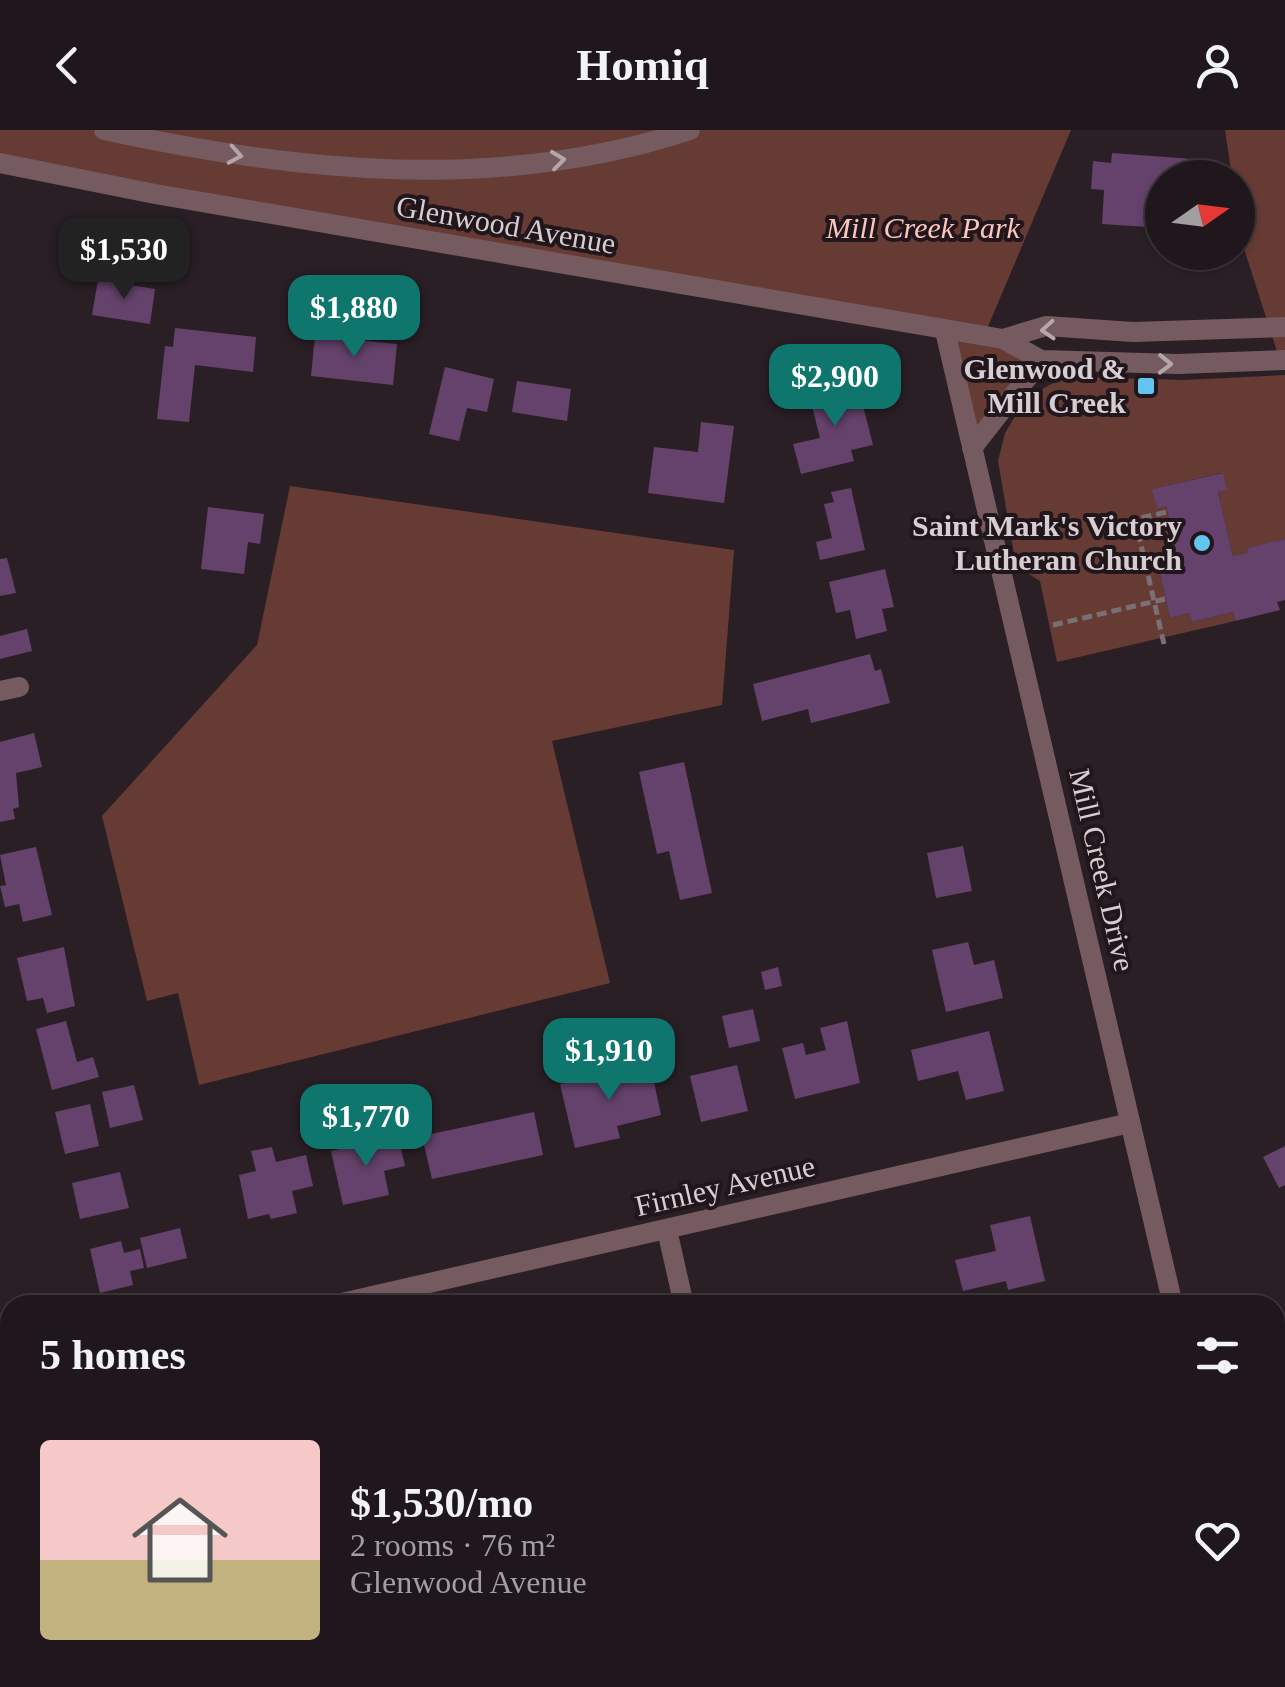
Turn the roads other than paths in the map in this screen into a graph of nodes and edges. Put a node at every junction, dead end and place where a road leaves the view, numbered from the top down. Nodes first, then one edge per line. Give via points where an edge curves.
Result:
1 (104, 130) edge
2 (690, 130) edge
3 (5, 166) edge
4 (1285, 328) edge
5 (944, 331) junction
6 (1004, 339) junction
7 (1040, 360) junction
8 (1285, 360) edge
9 (972, 448) junction
10 (1130, 1123) junction
11 (667, 1230) junction
12 (377, 1295) edge
13 (682, 1295) edge
14 (1171, 1295) edge

1 -> 2 street via 268,161 419,171 590,156
3 - 5 street, Glenwood Avenue
4 -> 6 street, Glenwood Avenue via 1133,332 1046,326
5 - 6 street, Glenwood Avenue
5 - 9 street, Mill Creek Drive
6 - 7 street, Glenwood Avenue
7 -> 8 street, Glenwood Avenue
7 - 9 street
9 - 10 street, Mill Creek Drive
10 - 11 street, Firnley Avenue
10 - 14 street, Mill Creek Drive
11 - 12 street, Firnley Avenue
11 - 13 street

